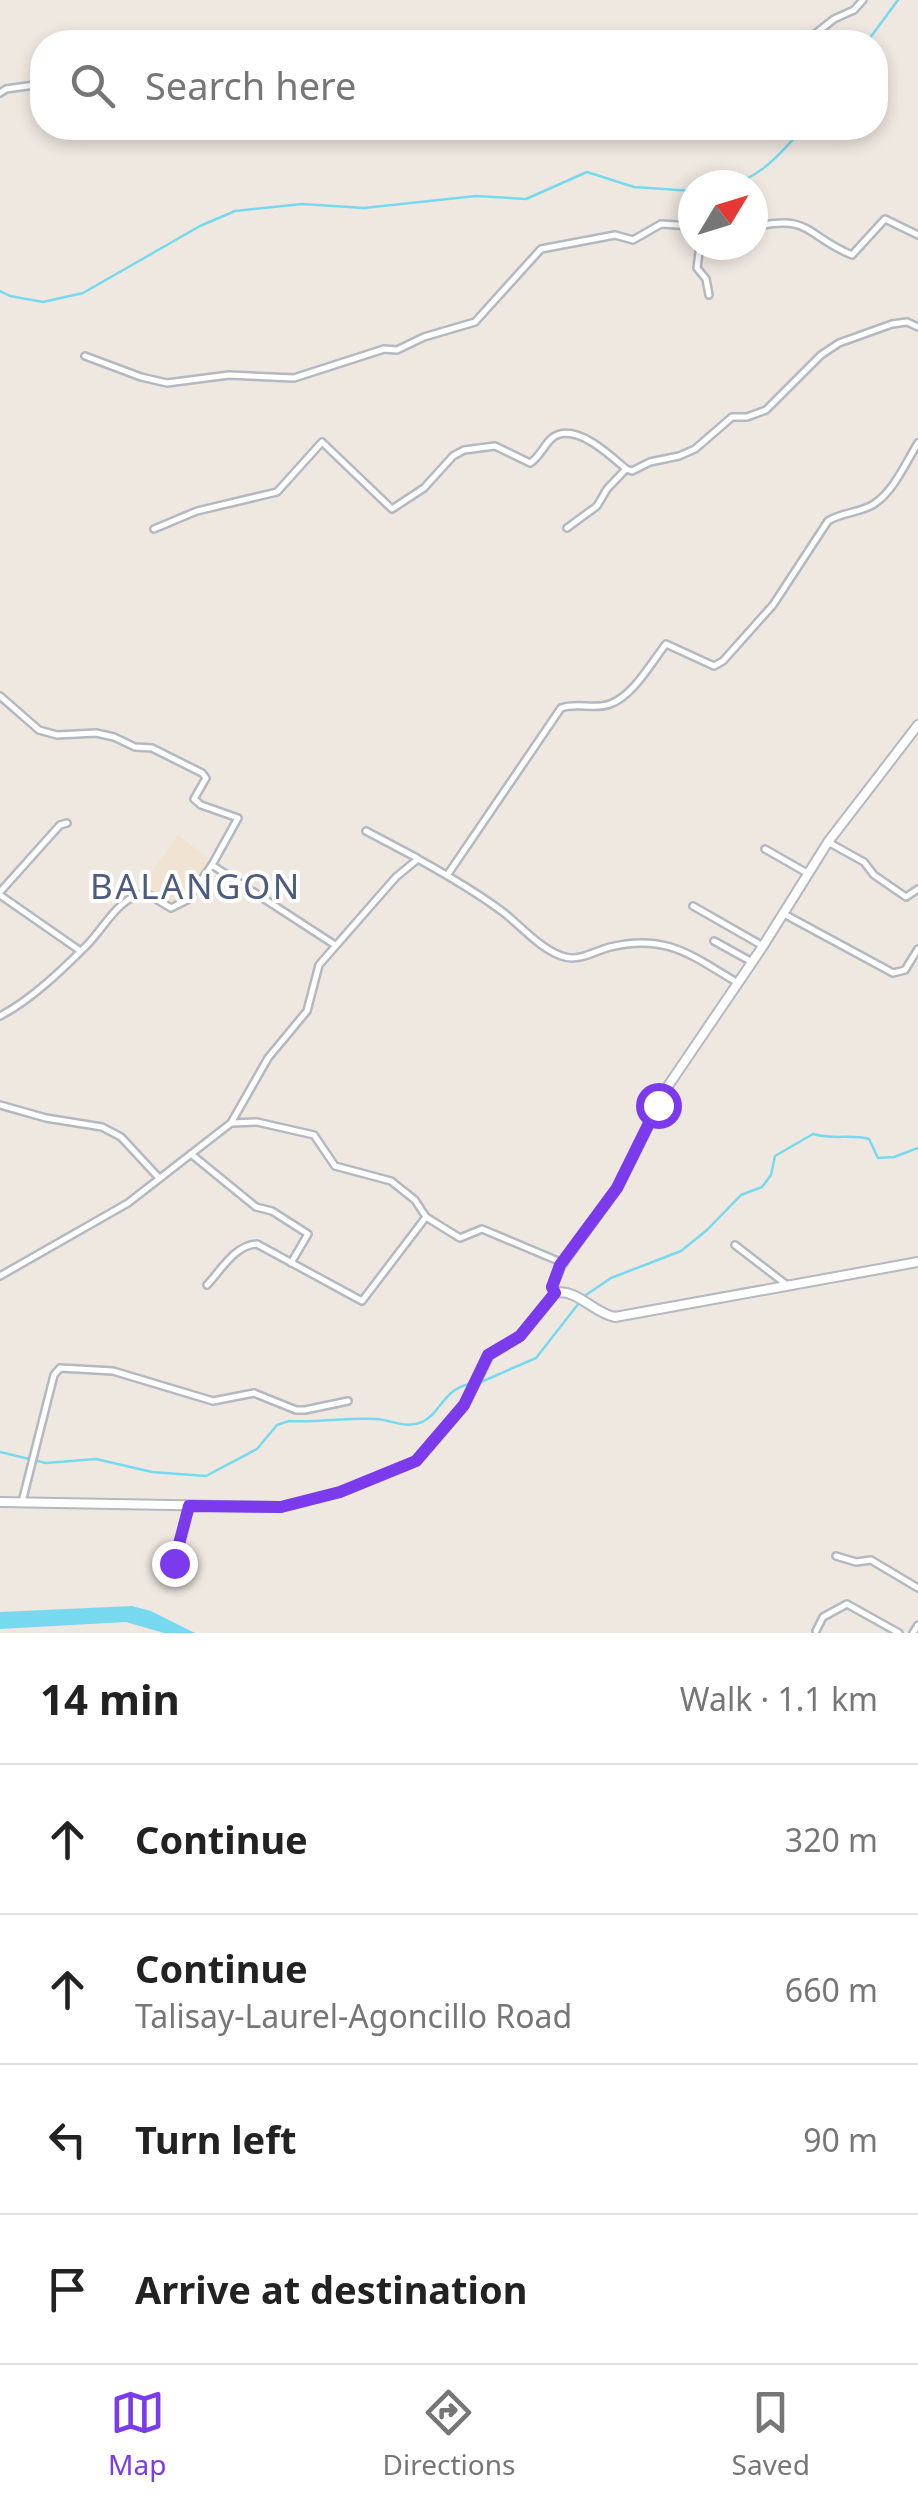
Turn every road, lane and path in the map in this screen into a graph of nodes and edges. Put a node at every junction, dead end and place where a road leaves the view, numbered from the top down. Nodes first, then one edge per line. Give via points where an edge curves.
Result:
1 (863, 0) edge
2 (820, 30) edge
3 (30, 86) edge
4 (0, 93) edge
5 (768, 223) edge
6 (678, 225) edge
7 (918, 234) edge
8 (697, 260) edge
9 (708, 295) dead end
10 (918, 327) edge
11 (85, 356) dead end
12 (918, 443) edge
13 (626, 469) junction
14 (567, 528) dead end
15 (154, 530) dead end
16 (0, 696) edge
17 (918, 725) edge
18 (66, 822) dead end
19 (366, 831) dead end
20 (828, 842) junction
21 (765, 849) dead end
22 (418, 859) junction
23 (212, 865) junction
24 (809, 874) junction
25 (448, 875) junction
26 (918, 889) edge
27 (0, 893) edge
28 (694, 906) dead end
29 (784, 914) junction
30 (714, 942) dead end
31 (336, 945) junction
32 (763, 946) junction
33 (918, 949) edge
34 (80, 951) junction
35 (752, 962) junction
36 (738, 983) junction
37 (0, 1016) edge
38 (0, 1105) edge
39 (231, 1123) junction
40 (190, 1153) junction
41 (159, 1178) junction
42 (426, 1216) junction
43 (735, 1245) dead end
44 (918, 1262) edge
45 (563, 1263) junction
46 (292, 1264) junction
47 (0, 1276) edge
48 (207, 1285) dead end
49 (787, 1285) junction
50 (555, 1293) junction
51 (348, 1400) dead end
52 (0, 1502) edge
53 (22, 1502) junction
54 (189, 1506) junction
55 (836, 1556) dead end
56 (174, 1563) dead end
57 (918, 1588) edge
58 (918, 1625) edge
59 (816, 1630) dead end
60 (900, 1633) edge
61 (913, 1633) edge

1 - 2 street
3 - 4 street
5 - 7 street via 798,224 852,255 885,219
6 - 11 street via 661,224 634,240 615,234 541,249 475,322 294,378 241,375 167,383
8 - 9 street
10 - 13 street via 892,324 840,343 820,354 766,410 732,417 695,450
12 - 25 street via 875,504 828,521 773,605 714,666 666,644 624,696 607,706 561,708
13 - 14 street via 597,506
13 - 15 street via 595,442 560,434 530,463 495,446 474,448 456,453 394,509 322,442 277,492 197,511
16 - 23 street via 39,730 114,737 202,773 206,778 194,799 238,818
17 - 20 main road
18 - 27 street
19 - 22 street
20 - 24 main road
20 - 26 street via 906,897
21 - 24 street
22 - 25 street
22 - 31 street
23 - 31 street
23 - 34 street via 176,907 146,893 127,900
24 - 29 main road
25 - 36 street via 565,958 610,947 673,945
27 - 34 street
28 - 32 street
29 - 32 main road
29 - 33 street via 893,973 904,970
30 - 35 street
31 - 39 street via 314,976 307,1010 268,1058
32 - 35 main road
34 - 37 street
35 - 36 main road
36 - 45 main road via 668,1086 617,1188
38 - 41 street via 102,1127 121,1137
39 - 40 street
39 - 42 street via 314,1135 334,1166 391,1181
40 - 41 street
40 - 46 street via 256,1207 308,1234
41 - 47 street via 128,1203
42 - 45 street via 460,1238 482,1229
42 - 46 street via 362,1301
43 - 49 street
44 - 49 main road
45 - 50 main road
46 - 48 street via 249,1244
49 - 50 main road via 615,1317 574,1295
50 - 54 main road via 520,1336 488,1355 464,1405 416,1461 281,1507
51 - 53 street via 305,1410 254,1392 213,1401 113,1372 60,1368
52 - 53 main road
53 - 54 main road
54 - 56 street
55 - 57 street via 871,1560
58 - 61 street
59 - 60 street via 847,1604

